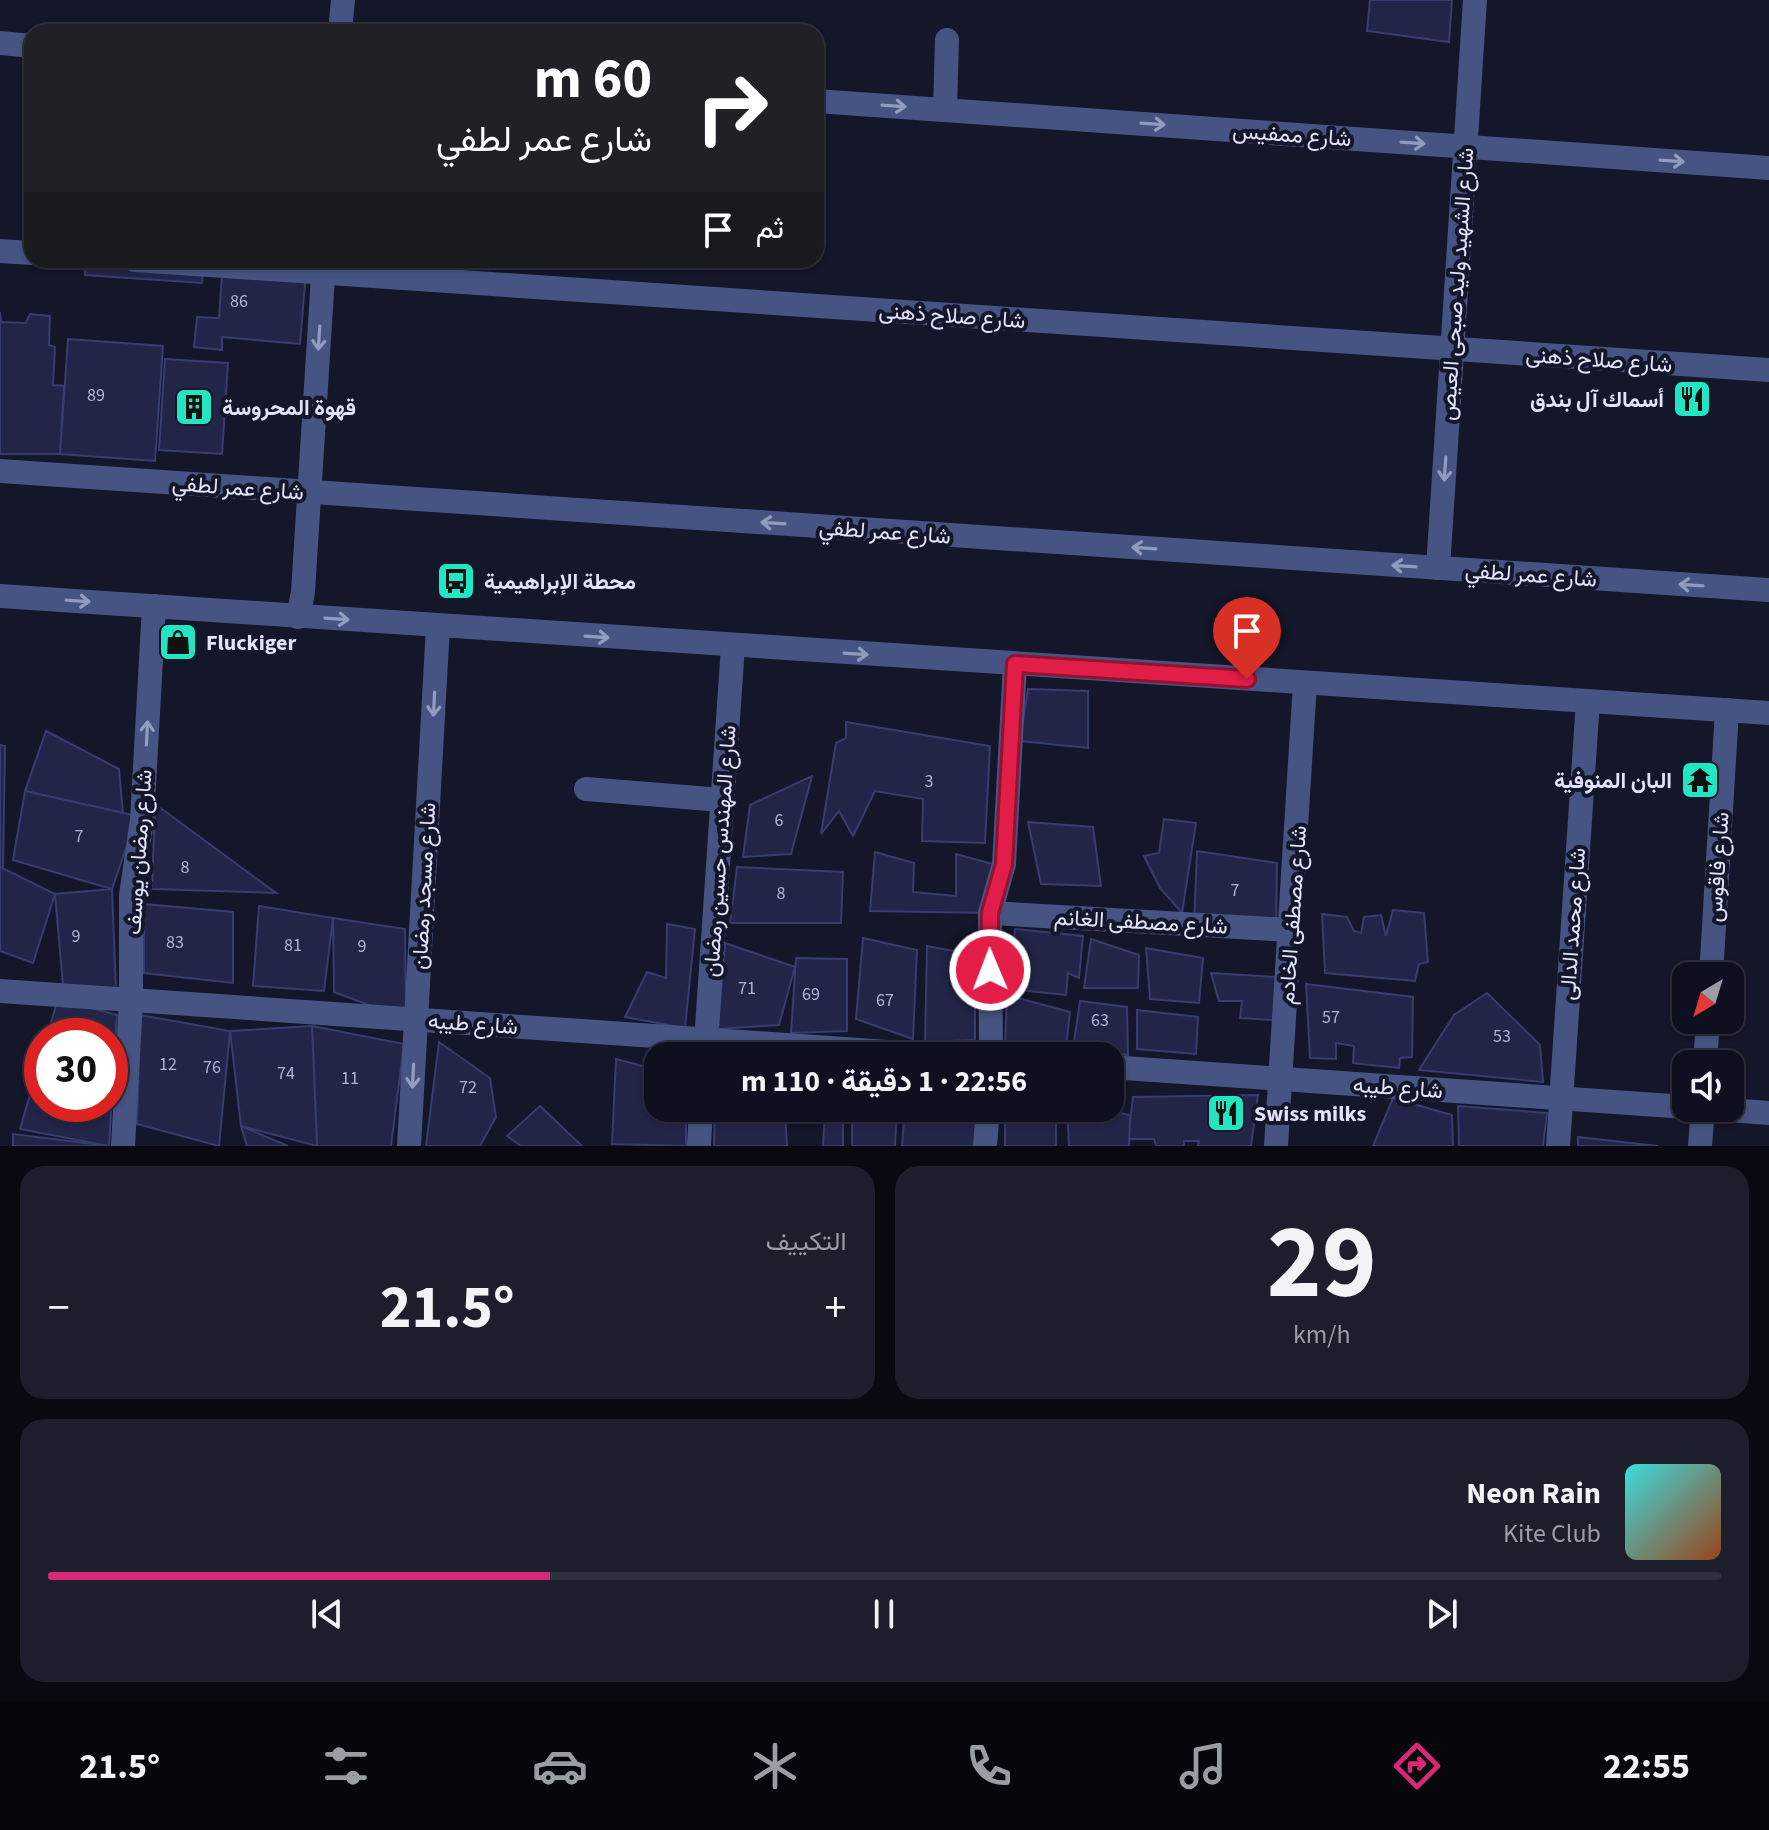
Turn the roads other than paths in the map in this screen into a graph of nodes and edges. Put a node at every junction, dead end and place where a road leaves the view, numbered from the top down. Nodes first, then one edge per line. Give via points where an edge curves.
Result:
1 (343, 0) edge
2 (1475, 0) edge
3 (341, 24) edge
4 (947, 40) dead end
5 (0, 43) edge
6 (24, 45) edge
7 (824, 102) edge
8 (945, 110) junction
9 (1465, 146) junction
10 (1769, 168) edge
11 (0, 251) edge
12 (24, 252) edge
13 (324, 268) edge
14 (351, 268) edge
15 (1452, 349) junction
16 (1769, 370) edge
17 (0, 471) edge
18 (308, 492) junction
19 (1438, 568) junction
20 (1769, 590) edge
21 (0, 596) edge
22 (154, 606) junction
23 (298, 617) junction
24 (438, 626) junction
25 (733, 646) junction
26 (1015, 664) junction
27 (1305, 683) junction
28 (1588, 701) junction
29 (1727, 710) junction
30 (1769, 713) edge
31 (586, 789) dead end
32 (722, 800) junction
33 (990, 913) junction
34 (1291, 930) junction
35 (1712, 962) edge
36 (0, 991) edge
37 (131, 1000) junction
38 (416, 1019) junction
39 (646, 1042) edge
40 (706, 1042) edge
41 (991, 1042) edge
42 (1124, 1068) edge
43 (1281, 1079) junction
44 (1560, 1098) junction
45 (1672, 1106) edge
46 (1744, 1111) edge
47 (1769, 1113) edge
48 (700, 1122) edge
49 (987, 1122) edge
50 (1701, 1122) edge
51 (123, 1146) edge
52 (409, 1146) edge
53 (699, 1146) edge
54 (985, 1146) edge
55 (1276, 1146) edge
56 (1558, 1146) edge
57 (1700, 1146) edge

1 - 3 street
2 - 9 street, شارع الشهيد وليد صبحى العيص
4 - 8 street
5 - 6 street
7 -> 8 street, شارع ممفيس
8 -> 9 street, شارع ممفيس
9 -> 10 street, شارع ممفيس
9 - 15 street, شارع الشهيد وليد صبحى العيص
11 - 12 street
13 -> 18 street
14 - 15 street, شارع صلاح ذهنى
15 - 16 street, شارع صلاح ذهنى
15 -> 19 street, شارع الشهيد وليد صبحى العيص
17 - 18 street, شارع عمر لطفي
19 -> 18 street, شارع عمر لطفي
18 - 23 street
20 -> 19 street, شارع عمر لطفي
21 -> 22 street
22 - 23 street
37 -> 22 street, شارع رمضان يوسف via 131,895 142,820
23 -> 24 street
24 -> 25 street
24 -> 38 street, شارع مسجد رمضان
25 -> 26 street
25 - 32 street, شارع المهندس حسين رمضان
26 - 27 street
26 - 33 street via 1004,864
27 - 28 street
27 - 34 street, شارع مصطفى الخادم
28 - 29 street
28 - 44 street, شارع محمد الدالى
29 - 30 street
29 - 35 street, شارع فاقوس
31 - 32 street
32 - 40 street, شارع المهندس حسين رمضان
33 - 34 street, شارع مصطفى الغانم
33 - 41 street
34 - 43 street, شارع مصطفى الخادم
36 - 37 street, شارع طيبه
37 - 38 street, شارع طيبه
37 - 51 street, شارع رمضان يوسف
38 - 39 street, شارع طيبه
38 -> 52 street, شارع مسجد رمضان
42 - 43 street, شارع طيبه
43 - 44 street, شارع طيبه
43 - 55 street, شارع مصطفى الخادم
44 - 45 street, شارع طيبه
44 - 56 street, شارع محمد الدالى
46 - 47 street
48 - 53 street
49 - 54 street
50 - 57 street

